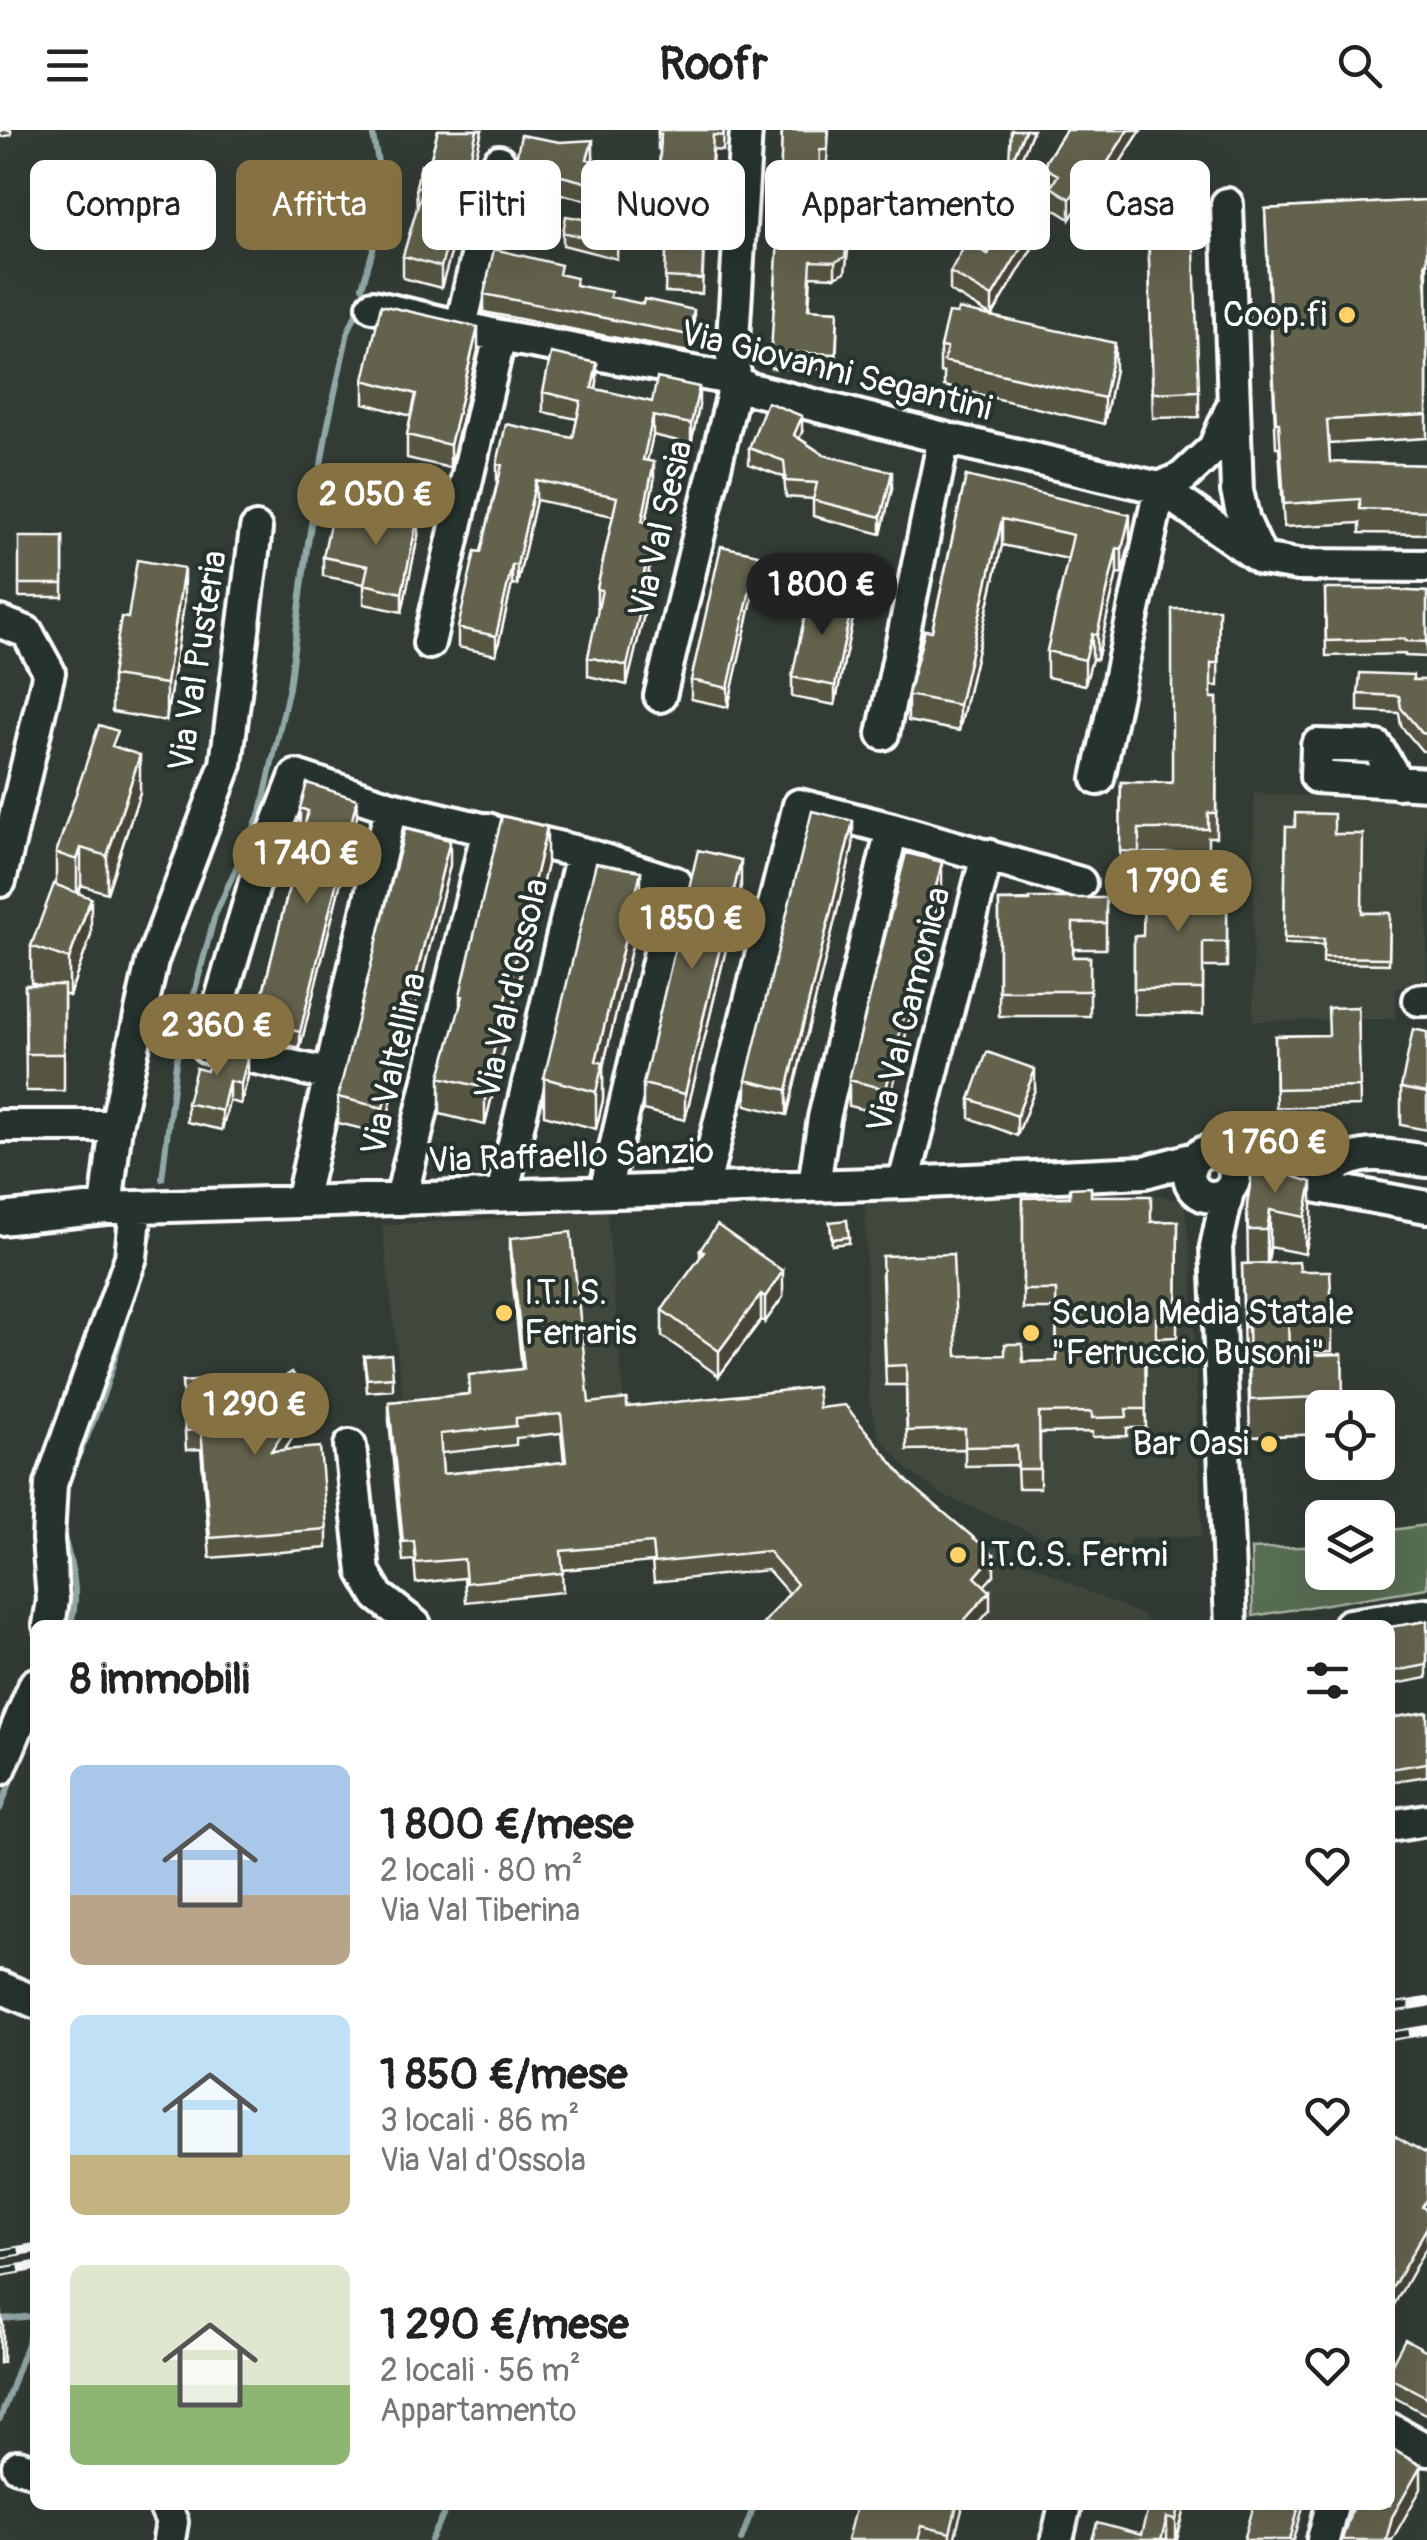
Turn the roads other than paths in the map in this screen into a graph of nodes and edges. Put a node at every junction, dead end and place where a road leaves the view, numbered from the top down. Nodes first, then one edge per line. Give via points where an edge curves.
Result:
1 (746, 130) edge
2 (1227, 204) dead end
3 (478, 250) edge
4 (373, 306) dead end
5 (461, 326) junction
6 (500, 336) junction
7 (736, 380) junction
8 (1234, 402) junction
9 (944, 438) junction
10 (1160, 488) junction
11 (1237, 491) junction
12 (256, 529) dead end
13 (1220, 530) junction
14 (1262, 559) junction
15 (1427, 566) edge
16 (0, 622) edge
17 (429, 643) dead end
18 (660, 696) dead end
19 (883, 734) dead end
20 (1098, 779) dead end
21 (391, 807) junction
22 (488, 829) junction
23 (892, 829) junction
24 (582, 853) junction
25 (987, 855) junction
26 (0, 881) edge
27 (1080, 883) dead end
28 (331, 1076) junction
29 (0, 1126) edge
30 (116, 1126) junction
31 (1427, 1161) edge
32 (1230, 1176) junction
33 (1194, 1177) junction
34 (904, 1183) junction
35 (1301, 1184) junction
36 (814, 1185) junction
37 (703, 1189) junction
38 (605, 1192) junction
39 (502, 1196) junction
40 (401, 1199) junction
41 (301, 1202) junction
42 (121, 1208) junction
43 (1427, 1208) edge
44 (0, 1219) edge
45 (1216, 1247) junction
46 (350, 1446) dead end
47 (1427, 1614) edge
48 (49, 1620) edge
49 (409, 1620) edge
50 (1230, 1620) edge
51 (1384, 1620) edge
52 (30, 1696) edge
53 (0, 1769) edge
54 (1427, 1820) edge
55 (1395, 1825) edge
56 (0, 1987) edge
57 (30, 2000) edge
58 (1395, 2432) edge
59 (1427, 2450) edge
60 (166, 2510) edge
61 (1064, 2510) edge
62 (1331, 2510) edge
63 (168, 2540) edge
64 (1057, 2540) edge
65 (1323, 2540) edge

1 - 7 street, Via Val Sesia
2 - 8 street
3 - 5 street
4 - 5 street, Via Giovanni Segantini
5 - 6 street, Via Giovanni Segantini
6 - 7 street, Via Giovanni Segantini
6 - 17 street
7 - 9 street, Via Giovanni Segantini
7 - 18 street, Via Val Sesia
8 - 10 street via 1214,448 1183,478
8 - 11 street
9 - 10 street, Via Giovanni Segantini
9 - 19 street
10 - 13 street, Via Giovanni Segantini
10 - 20 street
11 - 13 street
11 - 14 street
12 - 30 street, Via Val Pusteria via 226,764 152,961
13 - 14 street, Via Giovanni Segantini
14 - 15 street
16 - 26 street via 27,632 50,672
21 - 22 street, Via Valtellina
21 - 28 street, Via Valtellina
21 - 28 street, Via Valtellina via 296,776 255,882 206,1047
22 - 24 street, Via Valtellina
22 - 40 street, Via Valtellina
23 - 25 street, Via Val Camonica
23 - 36 street, Via Val Camonica
23 - 37 street via 799,805
24 - 38 street, Via Val d'Ossola via 676,883
24 - 39 street, Via Val d'Ossola
25 - 27 street, Via Val Camonica
25 - 34 street, Via Val Camonica
28 - 41 street, Via Valtellina
29 - 30 street
30 - 42 street, Via Val Pusteria
31 - 35 street via 1354,1156
32 - 33 street, Via Raffaello Sanzio via 1222,1195 1208,1196
32 - 33 street, Via Raffaello Sanzio via 1215,1150 1208,1150
32 - 35 street, Via Raffaello Sanzio
32 - 45 street
33 - 34 street, Via Raffaello Sanzio via 1145,1172
33 - 45 street
34 - 36 street, Via Raffaello Sanzio
35 - 43 street, Via Raffaello Sanzio
36 - 37 street, Via Raffaello Sanzio
37 - 38 street, Via Raffaello Sanzio
38 - 39 street, Via Raffaello Sanzio
39 - 40 street, Via Raffaello Sanzio
40 - 41 street, Via Raffaello Sanzio
41 - 42 street, Via Raffaello Sanzio
42 - 44 street, Via Raffaello Sanzio
42 - 48 street, Via Val Pusteria via 132,1257 51,1484
45 - 50 street
46 - 49 street via 364,1572 378,1596
47 - 51 street
52 - 53 street
54 - 55 street
56 - 57 street
58 - 59 street
60 - 63 street
61 - 64 street
62 - 65 street

